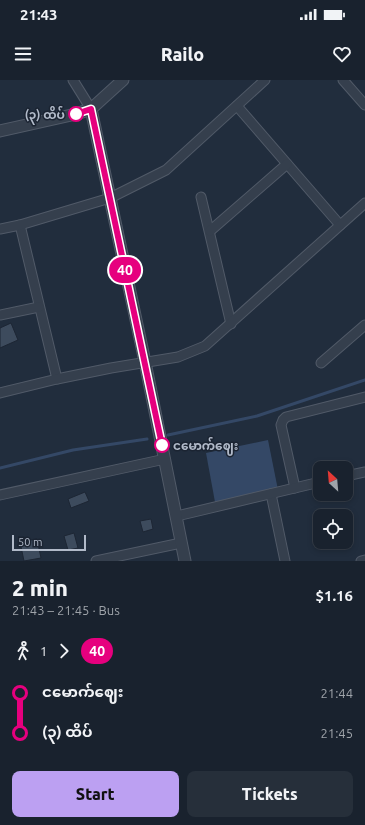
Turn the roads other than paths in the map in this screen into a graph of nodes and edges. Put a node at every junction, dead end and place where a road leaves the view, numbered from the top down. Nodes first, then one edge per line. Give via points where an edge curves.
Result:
1 (73, 80) edge
2 (123, 80) edge
3 (264, 80) edge
4 (344, 80) edge
5 (365, 105) edge
6 (237, 106) junction
7 (91, 109) junction
8 (0, 131) edge
9 (287, 164) junction
10 (201, 197) dead end
11 (110, 198) junction
12 (365, 203) edge
13 (20, 225) junction
14 (340, 225) junction
15 (0, 229) edge
16 (210, 231) junction
17 (39, 307) junction
18 (0, 315) edge
19 (231, 324) junction
20 (365, 325) edge
21 (145, 362) junction
22 (321, 363) dead end
23 (57, 379) junction
24 (0, 393) edge
25 (365, 397) edge
26 (165, 459) junction
27 (365, 472) edge
28 (353, 475) edge
29 (313, 484) edge
30 (295, 488) junction
31 (271, 494) junction
32 (0, 495) edge
33 (177, 516) junction
34 (182, 543) junction
35 (365, 560) edge
36 (96, 561) edge
37 (185, 561) edge
38 (285, 561) edge
39 (361, 561) edge

1 - 7 street
2 - 7 street
3 - 6 street
4 - 5 street
6 - 9 street
6 - 11 street via 166,170
7 - 8 street
7 - 11 street
9 - 14 street
9 - 16 street
10 - 16 street
11 - 13 street
11 - 21 street
12 - 14 street
13 - 15 street
13 - 17 street
14 - 19 street
16 - 19 street
17 - 18 street
17 - 23 street
19 - 21 street via 205,346 178,357
20 - 22 street
21 - 23 street
21 - 26 street
23 - 24 street
25 - 30 street via 286,417 283,420
26 - 32 street
26 - 33 street
27 - 28 street
29 - 30 street
30 - 31 street
31 - 33 street
31 - 38 street
33 - 34 street
34 - 36 street
34 - 37 street
35 - 39 street

